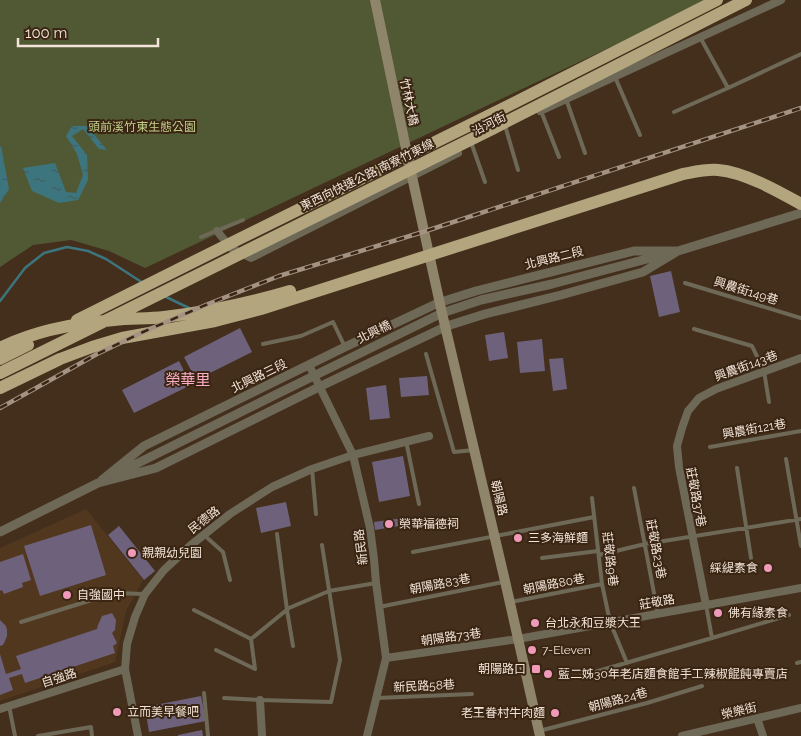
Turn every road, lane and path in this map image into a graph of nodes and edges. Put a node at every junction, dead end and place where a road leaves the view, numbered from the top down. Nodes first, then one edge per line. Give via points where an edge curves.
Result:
1 (376, 0) edge
2 (717, 0) edge
3 (746, 0) edge
4 (781, 0) edge
5 (700, 37) junction
6 (801, 54) edge
7 (614, 76) junction
8 (728, 88) junction
9 (566, 99) junction
10 (541, 111) junction
11 (674, 112) dead end
12 (506, 129) junction
13 (640, 135) dead end
14 (472, 146) junction
15 (585, 153) dead end
16 (559, 157) dead end
17 (518, 170) dead end
18 (485, 182) dead end
19 (801, 202) edge
20 (801, 214) edge
21 (243, 220) dead end
22 (217, 231) junction
23 (202, 237) dead end
24 (460, 242) junction
25 (678, 251) junction
26 (432, 267) joint
27 (685, 283) dead end
28 (440, 308) junction
29 (801, 318) edge
30 (447, 326) joint
31 (694, 329) dead end
32 (263, 344) dead end
33 (345, 346) junction
34 (0, 348) edge
35 (426, 354) dead end
36 (0, 358) edge
37 (801, 358) edge
38 (309, 365) junction
39 (764, 371) junction
40 (0, 373) edge
41 (319, 387) junction
42 (0, 388) edge
43 (699, 398) joint
44 (770, 402) dead end
45 (801, 431) edge
46 (429, 436) dead end
47 (406, 441) junction
48 (710, 447) dead end
49 (474, 450) junction
50 (353, 455) junction
51 (786, 459) dead end
52 (737, 468) dead end
53 (312, 469) junction
54 (98, 483) junction
55 (634, 488) dead end
56 (592, 498) dead end
57 (419, 504) dead end
58 (316, 514) dead end
59 (594, 517) junction
60 (801, 518) edge
61 (796, 519) junction
62 (748, 527) junction
63 (0, 532) edge
64 (277, 534) dead end
65 (204, 535) junction
66 (693, 536) junction
67 (495, 537) junction
68 (645, 544) junction
69 (322, 545) dead end
70 (801, 546) edge
71 (413, 552) dead end
72 (598, 553) junction
73 (542, 558) dead end
74 (752, 558) dead end
75 (230, 580) dead end
76 (506, 581) junction
77 (376, 583) junction
78 (602, 584) junction
79 (801, 588) edge
80 (329, 591) junction
81 (145, 594) junction
82 (510, 603) junction
83 (706, 605) junction
84 (379, 607) junction
85 (194, 610) dead end
86 (287, 610) junction
87 (658, 614) junction
88 (789, 614) dead end
89 (21, 622) dead end
90 (610, 622) junction
91 (712, 638) junction
92 (251, 639) junction
93 (518, 639) junction
94 (293, 646) dead end
95 (216, 650) dead end
96 (386, 658) junction
97 (627, 663) junction
98 (125, 669) junction
99 (581, 676) dead end
100 (702, 686) dead end
101 (204, 693) dead end
102 (472, 694) dead end
103 (224, 698) dead end
104 (377, 698) junction
105 (260, 700) junction
106 (9, 706) junction
107 (801, 708) edge
108 (0, 709) edge
109 (758, 718) junction
110 (540, 733) edge
111 (15, 736) edge
112 (38, 736) edge
113 (92, 736) edge
114 (138, 736) edge
115 (208, 736) edge
116 (262, 736) edge
117 (367, 736) edge
118 (682, 736) edge
119 (763, 736) edge

1 - 26 main road, 竹林大橋
2 - 36 highway, 東西向快速公路 南寮竹東線
3 - 40 highway, 東西向快速公路 南寮竹東線
4 - 5 street, 沿河街
5 - 7 street, 沿河街
5 - 8 lane
6 - 8 lane
7 - 9 street, 沿河街
7 - 13 lane
8 - 11 lane
9 - 10 street, 沿河街
9 - 15 lane
10 - 12 street, 沿河街
10 - 16 lane
12 - 14 street, 沿河街
12 - 17 lane
14 - 18 lane
14 - 22 street, 沿河街 via 251,258 231,248
19 - 24 highway via 785,186 758,174 737,166 700,163 682,166
20 - 25 street, 北興路二段
21 - 22 lane
22 - 23 lane
24 - 34 highway via 212,311 81,324 45,331
24 - 42 highway via 261,309 92,346
25 - 28 street, 北興橋 via 552,284
25 - 28 street, 北興路二段 via 634,251 476,291
25 - 30 street, 北興路二段 via 643,272
26 - 28 main road, 朝陽路
27 - 29 lane, 興農街149巷
28 - 33 street, 北興路三段
28 - 49 main road, 朝陽路
28 - 54 street, 北興橋
30 - 41 street, 北興路三段
31 - 39 lane via 752,346
32 - 33 lane via 301,336 333,322
33 - 38 street, 北興路三段
35 - 49 lane via 454,452
37 - 39 street, 興農街143巷
38 - 41 street, 新民路
38 - 54 street, 北興路三段 via 144,446
39 - 43 street, 興農街143巷
39 - 44 lane
41 - 50 street, 新民路
41 - 54 street, 北興路三段 via 156,468
43 - 66 street, 莊敬路37巷 via 688,411 677,446
45 - 48 lane, 興農街121巷
46 - 47 street, 民德路
47 - 50 street, 民德路
47 - 57 lane
49 - 67 main road, 朝陽路
50 - 53 street, 民德路
50 - 77 street, 新民路 via 370,528
51 - 61 lane
52 - 62 lane
53 - 58 lane
53 - 65 street, 民德路 via 272,487
54 - 63 street, 北興路三段
55 - 68 lane, 莊敬路23巷
56 - 59 lane, 莊敬路9巷
59 - 67 lane
59 - 72 lane, 莊敬路9巷
60 - 61 lane
61 - 62 lane
61 - 70 lane
62 - 66 lane
62 - 74 lane
64 - 86 lane
65 - 75 lane via 223,552
65 - 81 street, 民德路 via 164,570
66 - 68 lane
66 - 83 street, 莊敬路37巷
67 - 71 lane
67 - 76 main road, 朝陽路
68 - 72 lane
68 - 87 lane, 莊敬路23巷
69 - 80 lane
72 - 73 lane
72 - 78 lane, 莊敬路9巷
76 - 82 main road, 朝陽路
76 - 84 lane, 朝陽路83巷
77 - 80 lane
77 - 84 street, 新民路
78 - 82 lane, 朝陽路80巷
78 - 90 lane, 莊敬路9巷
79 - 83 street, 莊敬路
80 - 86 lane
80 - 105 lane via 340,660 331,702
81 - 89 lane via 114,593
81 - 98 street, 民德路 via 135,617
82 - 93 main road, 朝陽路
83 - 87 street, 莊敬路
83 - 91 lane
84 - 96 street, 新民路
85 - 92 lane
86 - 92 lane
86 - 94 lane
87 - 90 street, 莊敬路
88 - 91 lane
90 - 93 street, 莊敬路
90 - 97 lane, 莊敬路9巷
91 - 97 lane
92 - 95 lane via 256,670
93 - 96 street, 朝陽路73巷
93 - 110 main road, 朝陽路
96 - 104 street, 新民路
97 - 99 lane
98 - 106 street, 自強路
98 - 114 street, 民德路
100 - 110 lane, 朝陽路24巷
101 - 115 lane
102 - 104 lane, 新民路58巷
103 - 105 lane
104 - 117 street, 新民路
105 - 116 street
106 - 108 street, 自強路
106 - 111 lane
107 - 109 street, 榮樂街
109 - 118 street, 榮樂街
109 - 119 street
112 - 113 lane via 90,727

